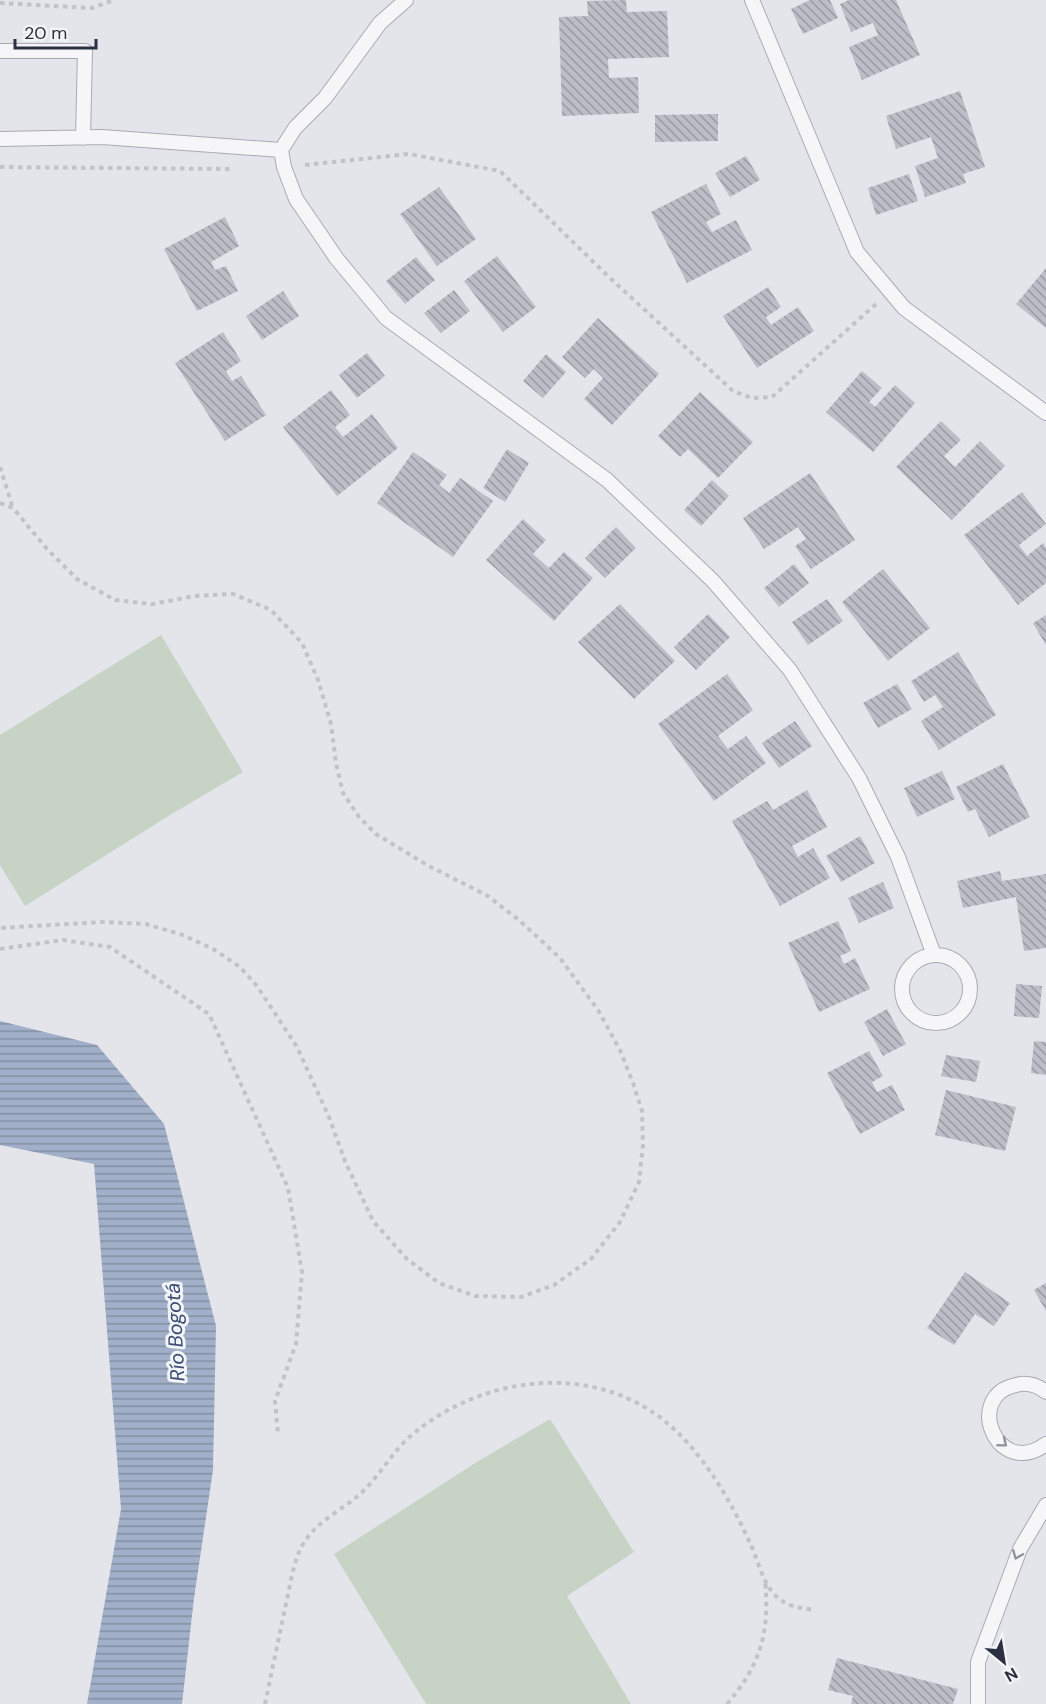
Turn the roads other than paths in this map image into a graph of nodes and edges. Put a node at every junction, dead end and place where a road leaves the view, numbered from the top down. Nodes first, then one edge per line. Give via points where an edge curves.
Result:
1 (406, 0) edge
2 (752, 0) edge
3 (0, 51) edge
4 (83, 138) junction
5 (0, 139) edge
6 (281, 150) junction
7 (1046, 413) edge
8 (934, 955) junction
9 (1046, 1392) edge
10 (1046, 1444) edge
11 (1046, 1504) edge
12 (978, 1704) edge

1 - 6 lane via 381,23
2 - 7 lane via 856,252 904,308
3 - 4 lane via 85,51
4 - 5 lane
4 - 6 lane
6 - 8 lane via 296,199 337,259 386,318 606,480 713,581 790,670 864,788 898,856
8 - 8 lane via 913,963 902,982 902,993 904,1004 919,1020 940,1023 951,1021 968,1004 970,980 957,961
9 -> 10 lane via 1033,1385 1010,1386 994,1401 989,1422 992,1433 1006,1449 1028,1452
11 -> 12 lane via 1020,1549 978,1662

